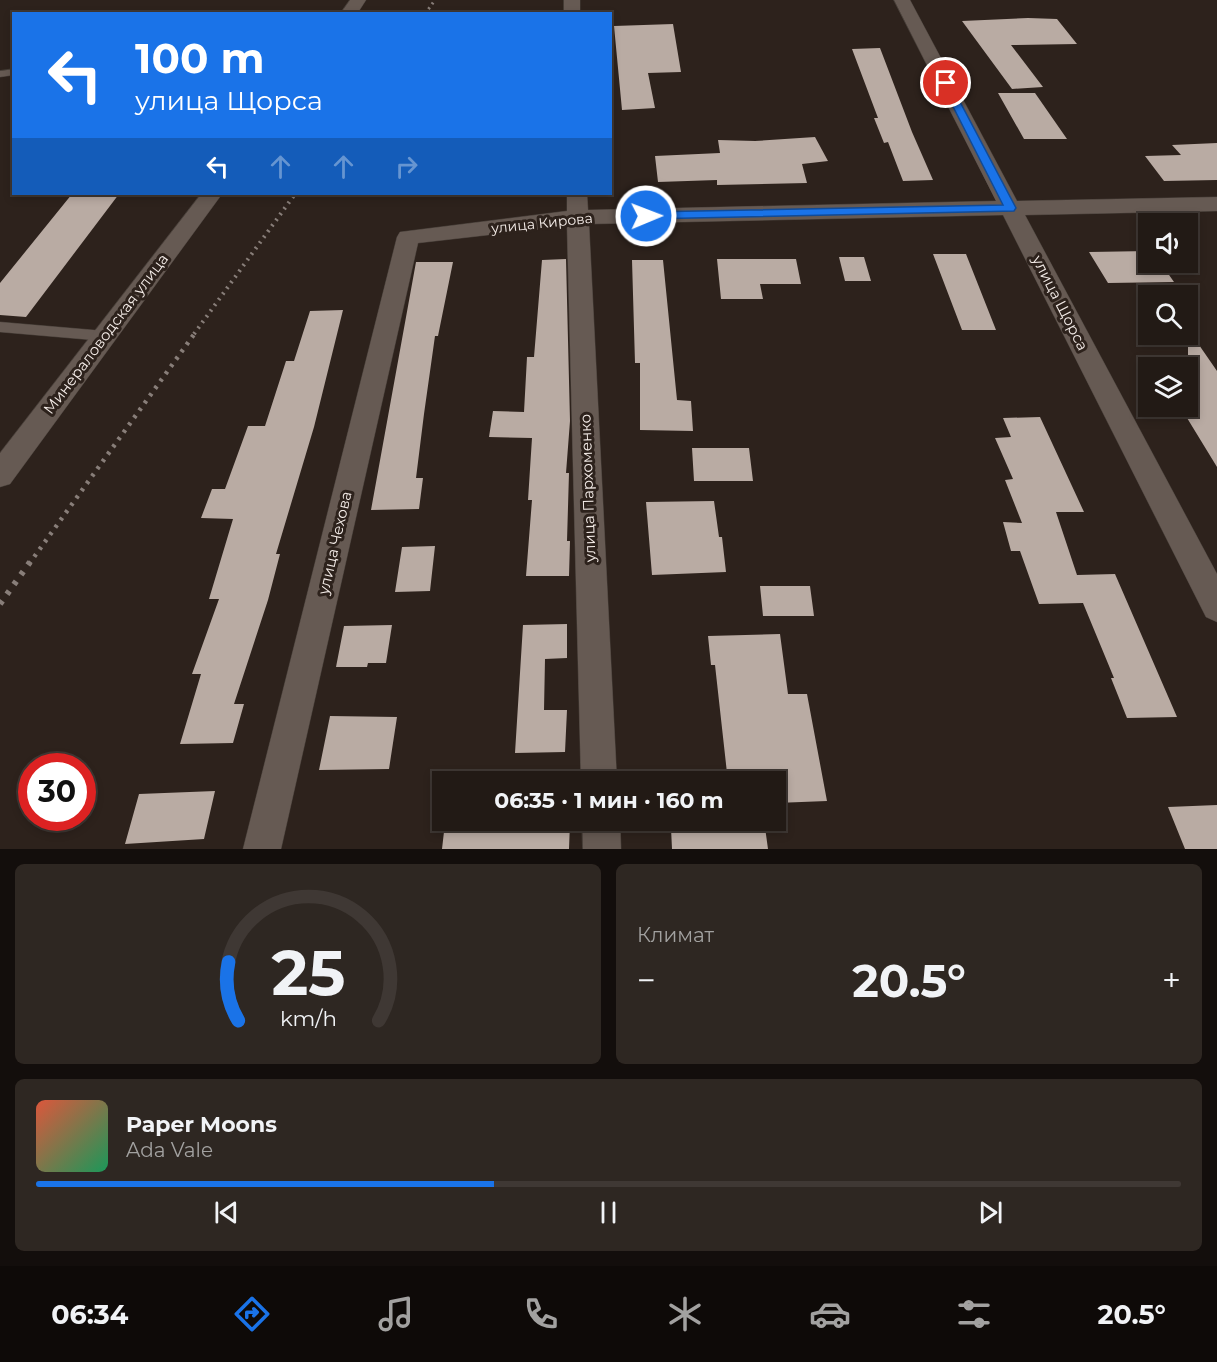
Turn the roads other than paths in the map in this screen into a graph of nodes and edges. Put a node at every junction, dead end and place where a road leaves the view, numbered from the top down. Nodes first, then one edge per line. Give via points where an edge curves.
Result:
1 (902, 0) edge
2 (211, 195) edge
3 (1217, 204) edge
4 (578, 205) edge
5 (1011, 208) junction
6 (408, 237) joint
7 (0, 327) edge
8 (105, 336) junction
9 (9, 447) edge
10 (0, 475) edge
11 (1217, 606) edge
12 (599, 771) edge
13 (601, 831) edge
14 (262, 849) edge
15 (602, 849) edge

1 - 5 street, улица Щорса
2 - 8 street, Минераловодская улица
3 - 5 street, улица Кирова
4 - 5 street, улица Кирова
4 - 6 street, улица Кирова
4 - 12 street, улица Пархоменко
5 - 11 street, улица Щорса
6 - 14 street, улица Чехова
7 - 8 lane
8 - 9 street, Минераловодская улица
9 - 10 street, Минераловодская улица
13 - 15 street

